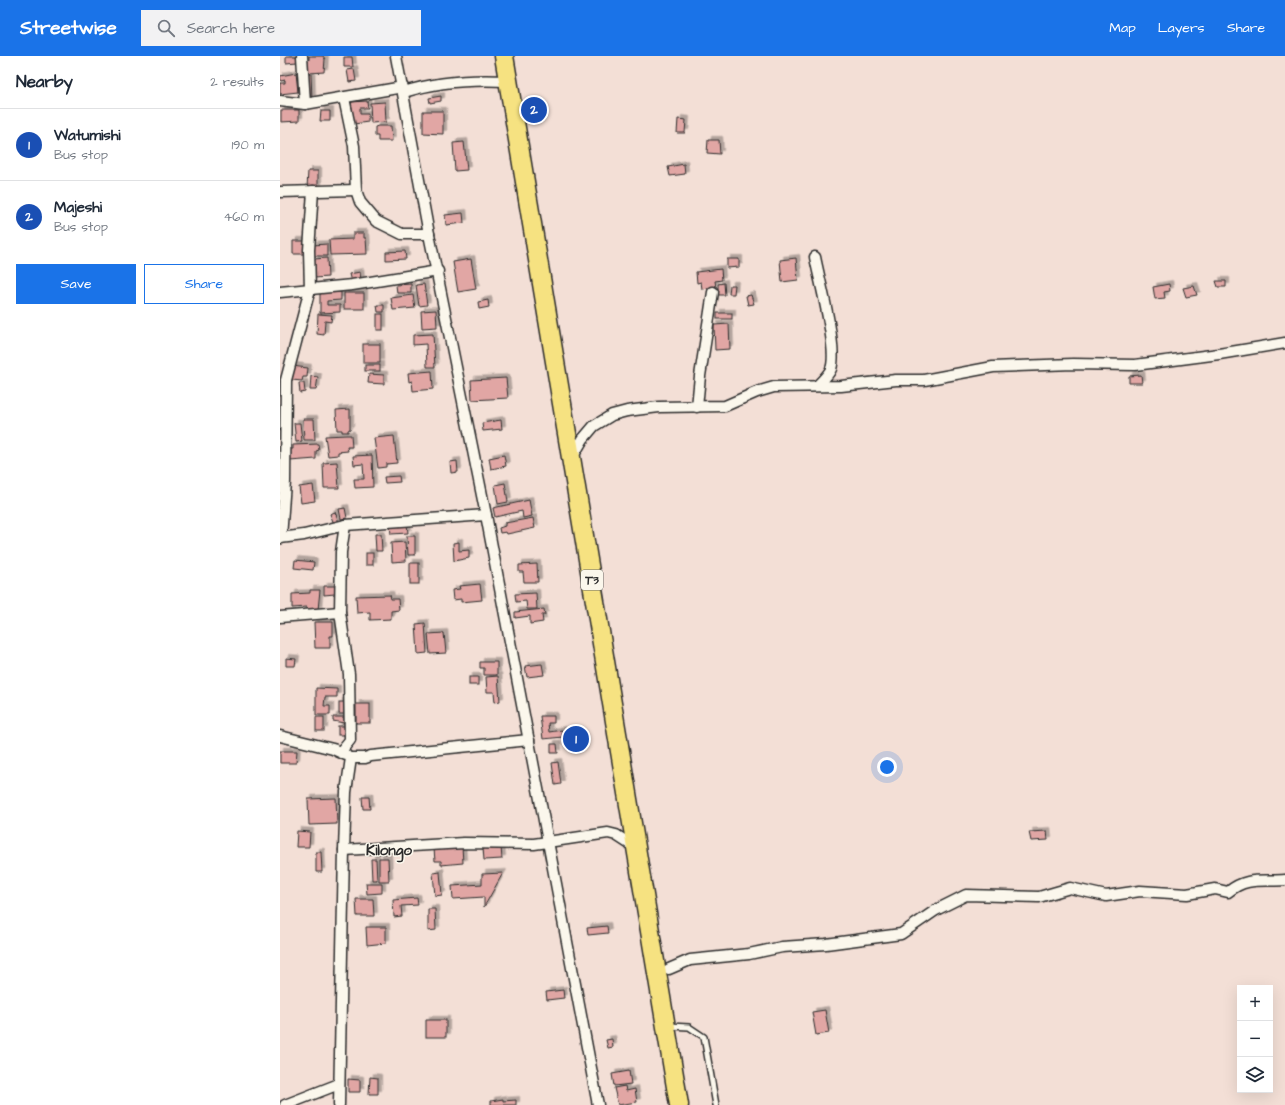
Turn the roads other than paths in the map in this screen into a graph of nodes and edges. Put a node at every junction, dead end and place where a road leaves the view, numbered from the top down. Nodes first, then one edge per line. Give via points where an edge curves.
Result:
1 (302, 56) edge
2 (396, 56) edge
3 (504, 56) edge
4 (508, 81) junction
5 (403, 90) junction
6 (344, 98) junction
7 (280, 101) edge
8 (304, 104) junction
9 (356, 190) junction
10 (313, 191) junction
11 (280, 192) edge
12 (430, 234) junction
13 (815, 257) dead end
14 (438, 271) junction
15 (310, 289) junction
16 (280, 292) edge
17 (713, 292) dead end
18 (1285, 343) edge
19 (818, 386) junction
20 (697, 406) junction
21 (572, 458) junction
22 (486, 515) junction
23 (345, 525) junction
24 (281, 538) edge
25 (340, 612) junction
26 (280, 617) edge
27 (280, 736) edge
28 (529, 740) junction
29 (341, 752) junction
30 (351, 758) junction
31 (549, 842) junction
32 (636, 848) junction
33 (344, 850) junction
34 (1285, 880) edge
35 (669, 969) dead end
36 (666, 1026) junction
37 (339, 1084) junction
38 (285, 1105) edge
39 (339, 1105) edge
40 (598, 1105) edge
41 (679, 1105) edge
42 (716, 1105) edge

1 - 8 street
2 - 5 street
3 - 4 highway, T3
4 - 5 street via 478,79 428,84
4 - 21 highway, T3
5 - 6 street
5 - 12 street
6 - 8 street
6 - 9 street via 354,146
7 - 8 street
9 - 10 street
9 - 12 street via 360,202 376,221 402,234
10 - 11 street
10 - 15 street via 309,250
12 - 14 street
13 - 19 street via 827,314 833,362 830,371
14 - 15 street via 352,286
14 - 22 street
15 - 16 street
15 - 24 street via 286,380 285,482
17 - 20 street
18 - 19 street via 1135,365 993,367 924,380
19 - 20 street via 774,387 730,404
20 - 21 street via 659,407 612,415 594,426
21 - 32 highway, T3
22 - 23 street
22 - 28 street
23 - 24 street via 304,536
23 - 25 street via 341,552
25 - 26 street
25 - 29 street via 349,674 350,740
27 - 29 street
28 - 30 street
28 - 31 street
29 - 30 street
30 - 33 street via 346,792
31 - 32 street via 608,832
31 - 33 street via 464,843
31 - 40 street
32 - 36 highway, T3
33 - 37 street via 342,1046
34 - 35 street via 1263,879 1236,885 1228,892 1215,889 1187,894 1140,890 1106,896 1070,888 1038,897 966,895 936,910 902,934 690,960
36 - 41 highway, T3
36 - 42 lane via 689,1027 704,1037
37 - 38 street
37 - 39 street

